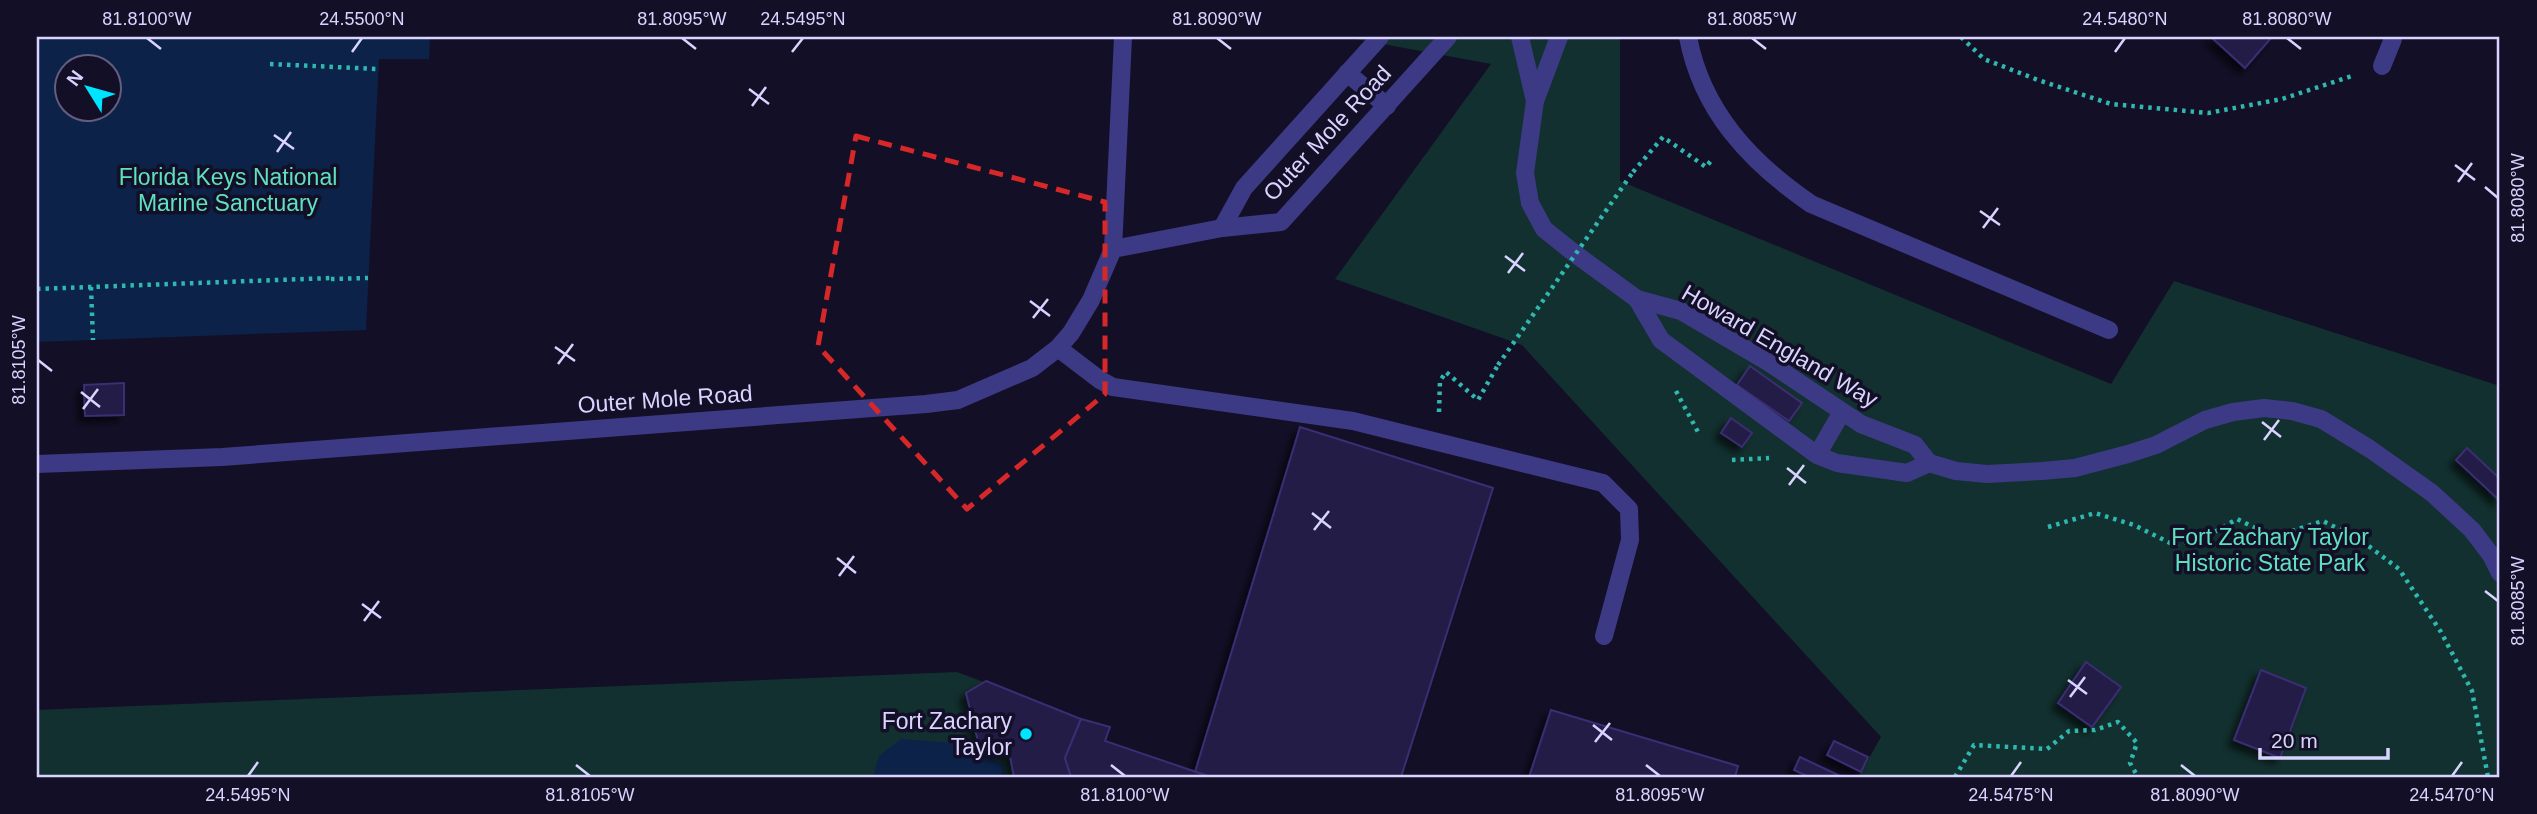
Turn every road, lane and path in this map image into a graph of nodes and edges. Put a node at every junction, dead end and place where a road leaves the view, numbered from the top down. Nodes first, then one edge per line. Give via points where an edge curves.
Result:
1 (1123, 37) edge
2 (1380, 37) edge
3 (1448, 37) edge
4 (1520, 37) edge
5 (1559, 37) edge
6 (1688, 37) edge
7 (1961, 37) edge
8 (2393, 39) dead end
9 (270, 64) dead end
10 (2382, 66) joint
11 (378, 69) dead end
12 (1347, 73) junction
13 (1535, 101) junction
14 (1387, 106) junction
15 (1695, 160) dead end
16 (1222, 228) junction
17 (1113, 249) junction
18 (331, 278) dead end
19 (368, 278) dead end
20 (320, 279) junction
21 (91, 287) junction
22 (37, 289) edge
23 (1637, 299) junction
24 (2109, 330) dead end
25 (93, 340) dead end
26 (1058, 348) junction
27 (1842, 412) junction
28 (1437, 441) junction
29 (1817, 454) junction
30 (1928, 463) junction
31 (37, 464) edge
32 (2048, 527) dead end
33 (2500, 573) edge
34 (1604, 636) dead end
35 (1955, 777) edge
36 (2138, 777) edge
37 (2488, 777) edge

1 - 17 street
2 - 12 street, Outer Mole Road
3 - 14 street, Outer Mole Road
4 - 13 street
5 - 13 street
6 - 24 street via 1721,121 1760,164 1795,193
7 - 10 path via 1984,59 2112,104 2208,113 2282,99
8 - 10 street
9 - 11 path
12 - 14 street
12 - 16 street, Outer Mole Road via 1244,188
13 - 23 street, Howard England Way via 1525,173 1535,216 1555,238
14 - 16 street, Outer Mole Road via 1281,222
15 - 28 path, bridge via 1663,136 1593,229 1478,400 1446,372 1440,381
16 - 17 street, Outer Mole Road
17 - 26 street, Outer Mole Road via 1091,300
18 - 20 path
19 - 20 path
20 - 21 path
21 - 22 path
21 - 25 path
23 - 27 street, Howard England Way via 1681,310
23 - 29 street, Howard England Way via 1661,340
26 - 28 street via 1100,380 1124,389 1327,416
26 - 31 street, Outer Mole Road via 1032,368 958,400 926,404 222,457
27 - 29 street
27 - 30 street, Howard England Way via 1915,445
28 - 34 street via 1603,483 1629,509 1630,540
29 - 30 street, Howard England Way via 1837,463 1907,473
30 - 33 street, Howard England Way via 1987,474 2075,468 2156,445 2205,420 2233,412 2292,411 2337,428 2432,493 2472,530
32 - 37 path via 2095,513 2134,525 2174,545 2204,538 2237,519 2273,537 2323,521 2362,541 2399,569 2441,632 2472,691
35 - 36 path via 1974,745 2047,749 2069,731 2095,730 2118,722 2137,743 2130,763

